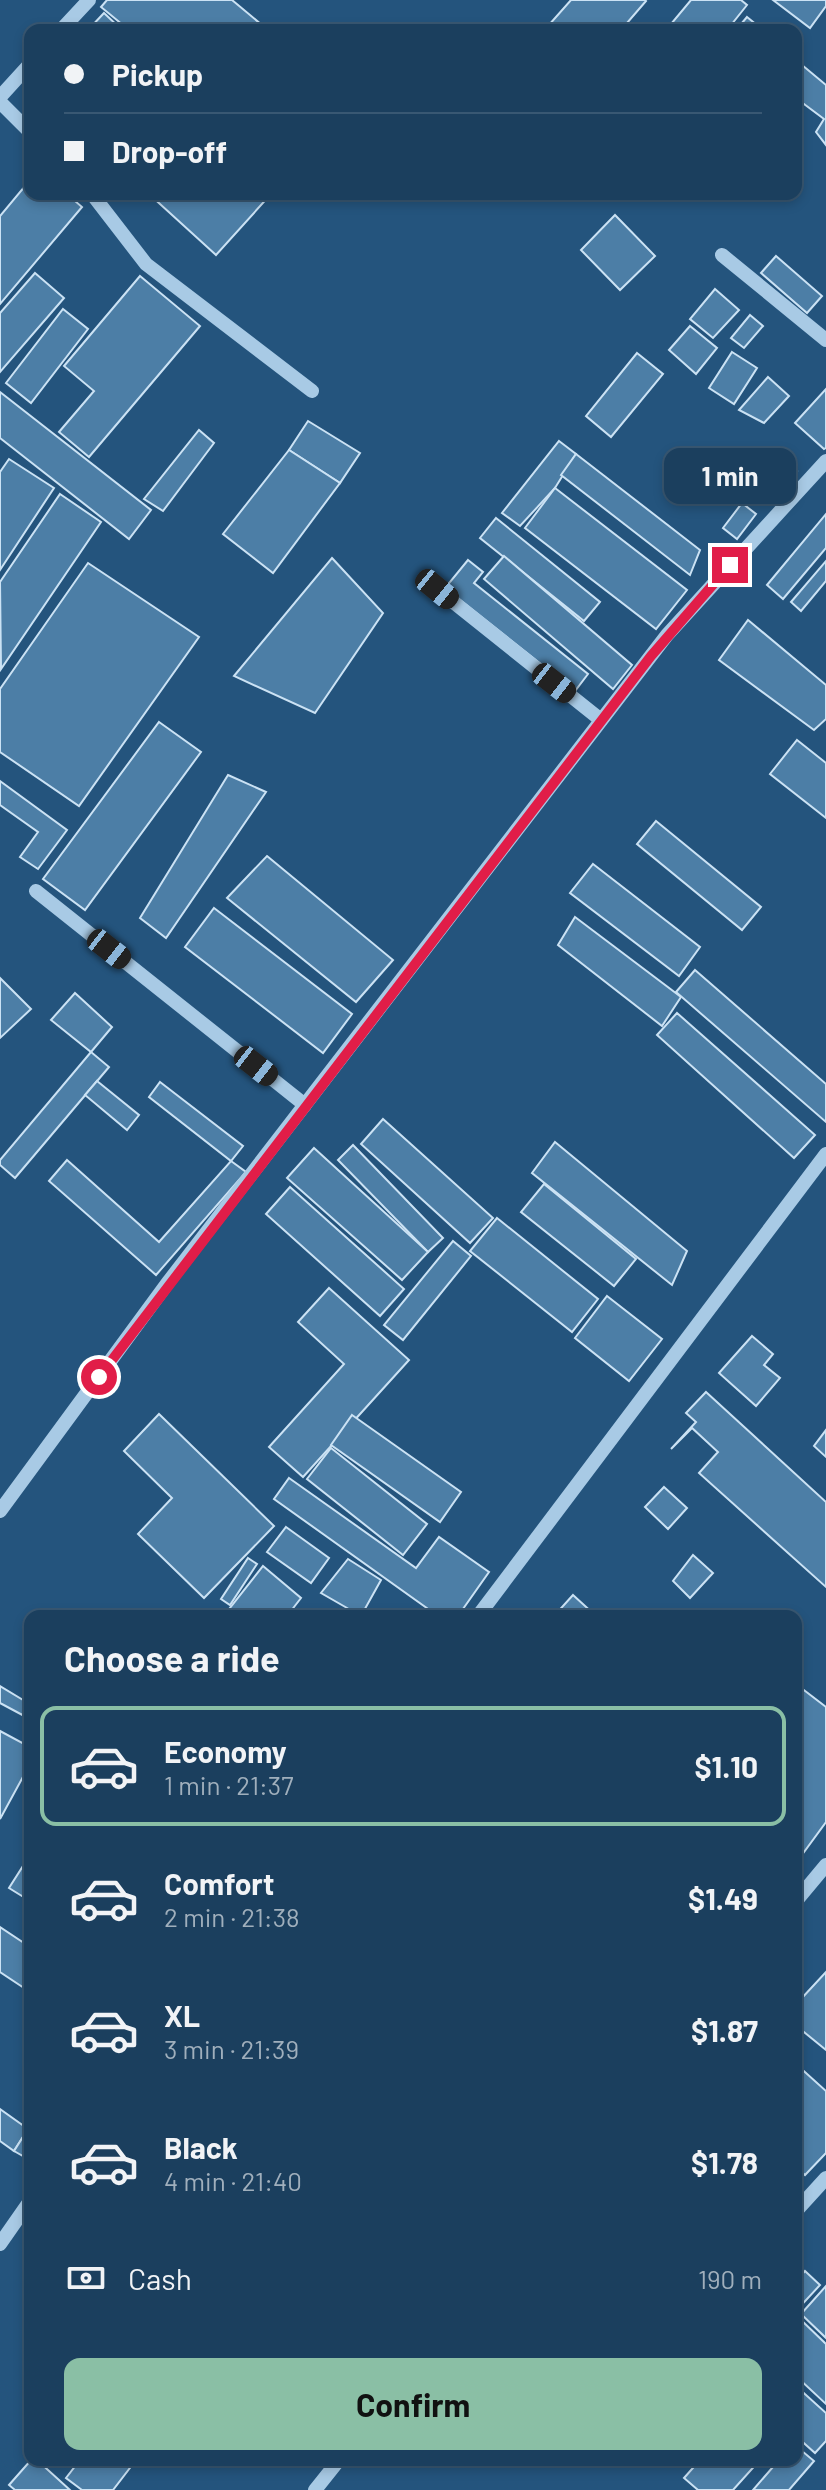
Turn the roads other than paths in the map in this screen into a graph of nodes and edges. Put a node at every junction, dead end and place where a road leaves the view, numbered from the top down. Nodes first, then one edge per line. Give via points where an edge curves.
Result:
1 (89, 0) edge
2 (67, 24) edge
3 (24, 71) edge
4 (0, 100) edge
5 (24, 126) edge
6 (97, 200) edge
7 (722, 255) dead end
8 (826, 340) edge
9 (312, 391) dead end
10 (826, 461) edge
11 (437, 589) dead end
12 (601, 720) junction
13 (36, 891) dead end
14 (305, 1105) junction
15 (826, 1154) edge
16 (0, 1511) edge
17 (483, 1610) edge
18 (826, 1865) edge
19 (802, 1894) edge
20 (826, 2178) edge
21 (802, 2204) edge
22 (24, 2210) edge
23 (0, 2244) edge
24 (334, 2466) edge
25 (315, 2490) edge

1 - 2 street
3 - 4 street
4 - 5 street
6 - 9 street via 146,264
7 - 8 street
10 - 12 street via 667,635
11 - 12 street
12 - 14 street
13 - 14 street
14 - 16 street
15 - 17 street
18 - 19 street
20 - 21 street
22 - 23 street
24 - 25 street

